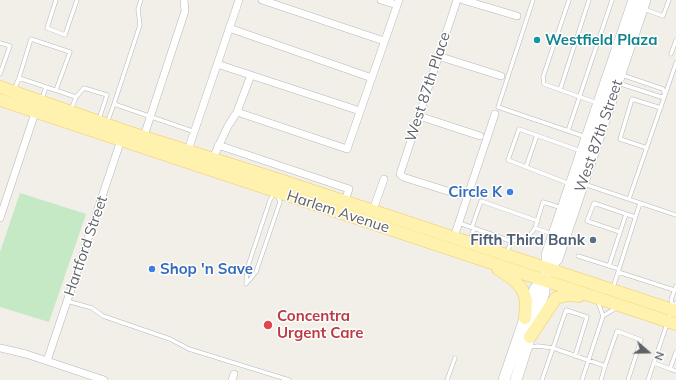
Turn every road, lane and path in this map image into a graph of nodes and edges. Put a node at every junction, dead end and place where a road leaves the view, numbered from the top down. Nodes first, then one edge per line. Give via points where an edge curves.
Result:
1 (56, 0) edge
2 (77, 0) edge
3 (141, 0) edge
4 (184, 0) edge
5 (238, 0) edge
6 (262, 0) edge
7 (381, 0) edge
8 (457, 0) edge
9 (463, 0) edge
10 (533, 0) edge
11 (569, 0) edge
12 (589, 0) edge
13 (612, 0) edge
14 (634, 0) edge
15 (669, 0) edge
16 (398, 3) edge
17 (643, 4) edge
18 (517, 16) dead end
19 (229, 28) junction
20 (676, 40) edge
21 (384, 41) junction
22 (0, 43) edge
23 (671, 54) dead end
24 (438, 56) junction
25 (217, 64) junction
26 (676, 64) edge
27 (0, 74) edge
28 (251, 75) junction
29 (501, 76) dead end
30 (19, 78) junction
31 (372, 78) junction
32 (618, 78) junction
33 (0, 87) edge
34 (46, 87) junction
35 (56, 90) junction
36 (560, 90) junction
37 (14, 91) junction
38 (665, 95) junction
39 (76, 97) junction
40 (579, 97) junction
41 (0, 100) edge
42 (114, 104) junction
43 (598, 104) junction
44 (38, 105) junction
45 (661, 108) junction
46 (360, 111) junction
47 (237, 112) junction
48 (495, 114) dead end
49 (419, 116) junction
50 (69, 117) junction
51 (151, 117) junction
52 (100, 128) junction
53 (568, 131) junction
54 (194, 132) junction
55 (537, 135) junction
56 (123, 136) junction
57 (480, 136) dead end
58 (587, 138) junction
59 (142, 142) junction
60 (218, 145) junction
61 (647, 148) junction
62 (582, 151) junction
63 (186, 156) junction
64 (210, 164) junction
65 (526, 167) junction
66 (384, 179) dead end
67 (280, 180) junction
68 (577, 183) junction
69 (276, 192) junction
70 (460, 195) dead end
71 (629, 199) junction
72 (345, 201) junction
73 (640, 203) junction
74 (563, 208) junction
75 (373, 210) junction
76 (626, 214) junction
77 (676, 215) edge
78 (635, 217) junction
79 (0, 218) edge
80 (538, 221) junction
81 (459, 223) junction
82 (473, 228) junction
83 (535, 228) junction
84 (620, 232) junction
85 (554, 234) junction
86 (454, 237) junction
87 (511, 241) junction
88 (470, 242) junction
89 (506, 254) junction
90 (578, 256) dead end
91 (477, 258) junction
92 (609, 266) junction
93 (548, 268) junction
94 (618, 271) junction
95 (544, 280) junction
96 (675, 288) edge
97 (612, 290) junction
98 (595, 297) junction
99 (67, 301) junction
100 (620, 305) junction
101 (674, 307) edge
102 (603, 316) junction
103 (525, 318) junction
104 (672, 322) edge
105 (528, 342) junction
106 (0, 348) edge
107 (553, 348) junction
108 (676, 352) edge
109 (575, 356) junction
110 (455, 358) dead end
111 (588, 360) junction
112 (47, 361) junction
113 (654, 363) junction
114 (606, 366) junction
115 (670, 369) junction
116 (676, 371) edge
117 (104, 380) edge
118 (289, 380) edge
119 (447, 380) edge
120 (504, 380) edge
121 (516, 380) edge
122 (542, 380) edge
123 (582, 380) edge
124 (601, 380) edge
125 (628, 380) edge
126 (648, 380) edge

1 - 2 lane via 47,28 65,35
3 - 42 lane via 138,9 140,24
4 - 51 street via 185,12
5 - 19 street
6 - 21 street
7 - 16 street
8 - 24 street, West 87th Place
9 - 18 street
10 - 53 lane via 498,107
11 - 36 lane via 543,77 544,84
12 - 36 lane
13 - 40 lane
14 - 43 main road, West 87th Street
15 - 17 lane via 663,16
16 - 21 street
17 - 32 main road, West 87th Street
19 - 25 street
19 - 31 street
20 - 23 lane
21 - 31 street
22 - 27 lane via 10,46
24 - 29 street
24 - 49 street, West 87th Place
25 - 28 street
25 - 54 street
26 - 38 lane
28 - 46 street
28 - 47 street
30 - 34 lane
30 - 35 lane via 31,39 70,52
30 - 37 lane
31 - 46 street
32 - 38 lane via 661,97
32 - 38 lane via 663,90
32 - 68 main road, West 87th Street
33 - 37 main road, Harlem Avenue
34 - 35 lane
34 - 44 lane
35 - 39 lane
36 - 40 lane
37 - 44 main road, Harlem Avenue
38 - 45 lane
39 - 50 lane
39 - 52 lane via 84,88 107,95
40 - 43 lane
40 - 53 lane
41 - 44 main road, Harlem Avenue
42 - 51 lane
42 - 52 lane
43 - 58 main road, West 87th Street
44 - 50 main road, Harlem Avenue
44 - 79 street
45 - 61 lane
45 - 61 lane via 632,99 620,138
46 - 47 street via 347,149
47 - 60 street
48 - 81 street
49 - 57 street
49 - 70 street, West 87th Place via 400,174 402,177
50 - 52 main road, Harlem Avenue
51 - 54 lane
51 - 59 street
52 - 56 main road, Harlem Avenue
53 - 58 lane
54 - 63 street
55 - 62 lane
55 - 65 lane
55 - 65 lane via 519,129 508,160
56 - 59 main road, Harlem Avenue
56 - 99 street, Hartford Street
58 - 62 main road, West 87th Street
59 - 63 main road, Harlem Avenue
60 - 64 street
60 - 72 street, Harlem Avenue via 349,189
61 - 71 lane
62 - 68 main road, West 87th Street
63 - 64 main road, Harlem Avenue
64 - 67 main road, Harlem Avenue
64 - 69 main road, Harlem Avenue
65 - 68 lane
66 - 75 street
67 - 69 lane
67 - 72 main road, Harlem Avenue
68 - 71 lane
68 - 74 main road, West 87th Street
68 - 93 main road, West 87th Street via 557,259
69 - 69 lane via 270,200 247,269 246,284 256,272 280,202
69 - 91 main road, Harlem Avenue
71 - 73 lane
72 - 75 main road, Harlem Avenue
73 - 77 lane
73 - 78 lane
74 - 80 lane via 543,202
74 - 85 main road, West 87th Street
75 - 86 main road, Harlem Avenue
76 - 78 lane
76 - 84 lane
76 - 84 lane via 594,203 587,221
78 - 94 lane
80 - 82 lane via 481,201
80 - 83 lane
81 - 82 lane
81 - 86 street
82 - 87 lane
82 - 88 lane
83 - 85 lane
83 - 87 lane via 527,239
84 - 92 lane
85 - 93 main road, West 87th Street via 547,255
86 - 88 main road, Harlem Avenue
87 - 89 lane
88 - 89 main road, Harlem Avenue
89 - 93 main road, Harlem Avenue
90 - 92 lane
91 - 95 main road, Harlem Avenue
91 - 103 main road via 514,280 522,289 526,300
92 - 94 lane
93 - 95 main road, West 87th Street
93 - 97 main road, Harlem Avenue
94 - 96 lane
94 - 97 lane
95 - 98 main road, Harlem Avenue
95 - 103 main road, West 87th Street via 535,289
95 - 105 main road, West 87th Street via 544,292
96 - 101 lane via 671,300
97 - 101 main road, Harlem Avenue
98 - 100 main road, Harlem Avenue
98 - 102 lane
98 - 105 main road via 566,295 556,298
99 - 112 street, Hartford Street
99 - 118 lane via 92,308 103,316 170,339 189,349
100 - 102 lane
100 - 104 main road, Harlem Avenue
101 - 104 lane
102 - 111 lane
103 - 120 main road, West 87th Street
104 - 113 lane
105 - 107 lane
105 - 121 main road, West 87th Street
106 - 112 street
107 - 109 lane
107 - 109 lane via 566,310 587,317
107 - 122 lane
108 - 115 lane
109 - 111 lane
110 - 119 lane
111 - 114 lane
111 - 123 lane
112 - 117 street
113 - 115 lane
113 - 126 lane
114 - 124 lane
114 - 125 lane via 617,331 641,340
115 - 116 lane

